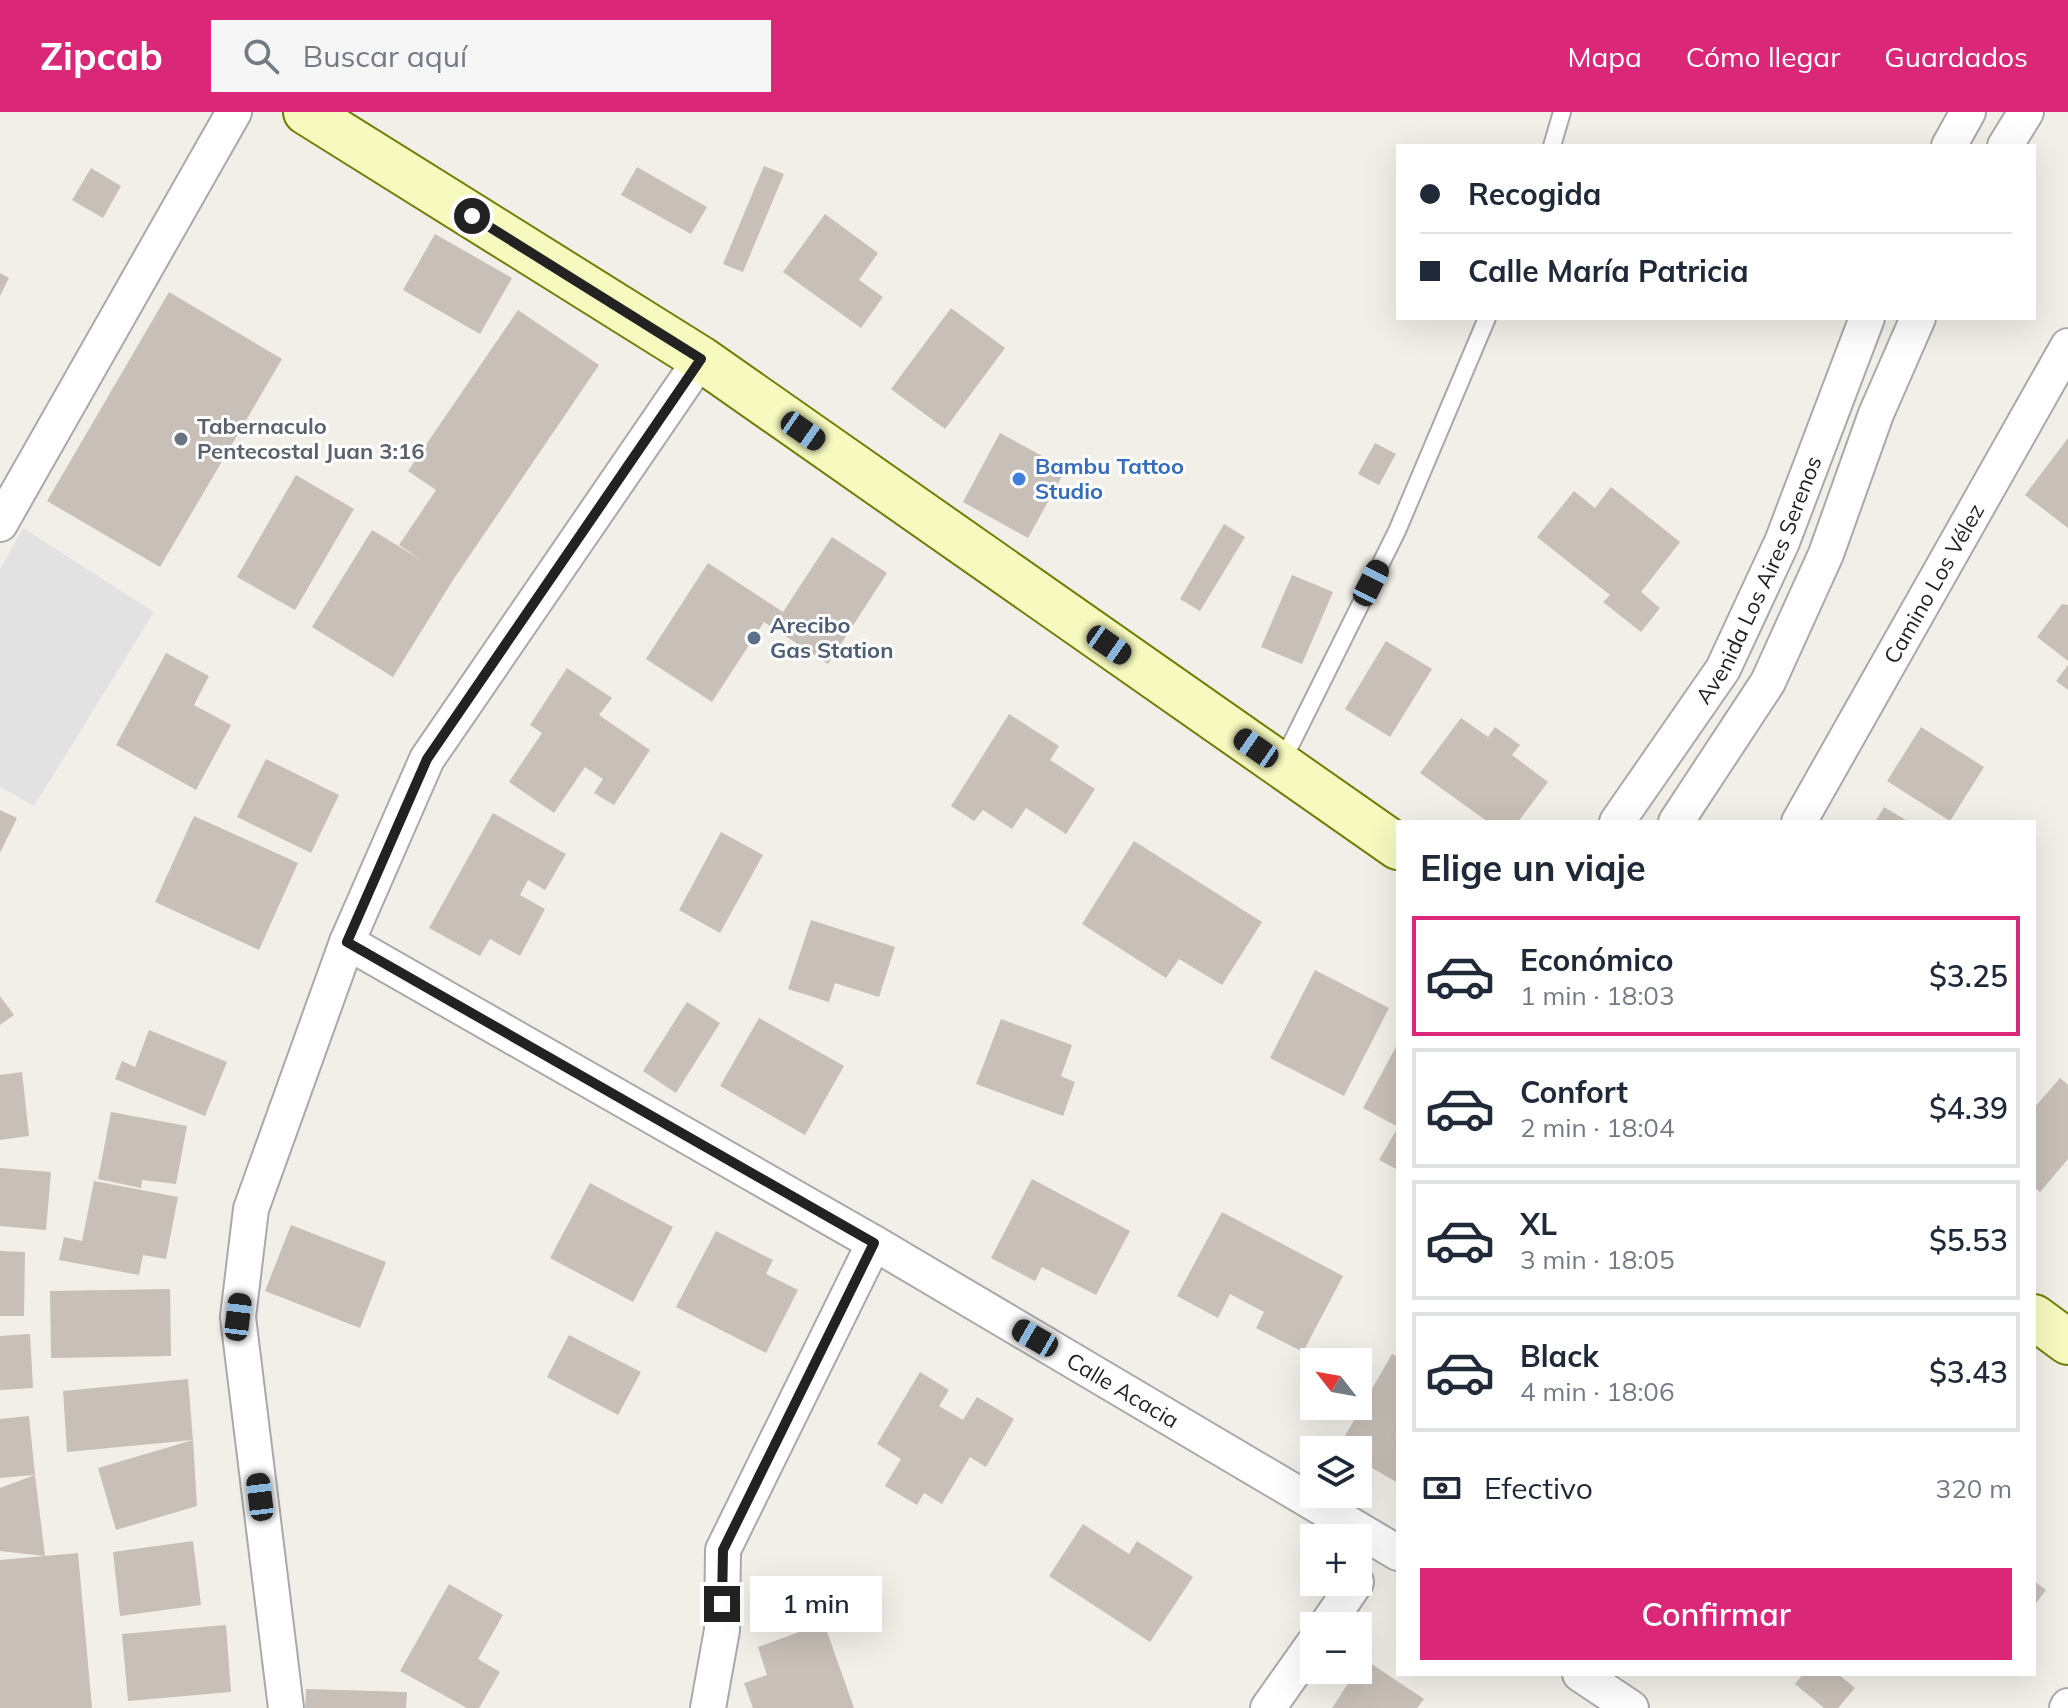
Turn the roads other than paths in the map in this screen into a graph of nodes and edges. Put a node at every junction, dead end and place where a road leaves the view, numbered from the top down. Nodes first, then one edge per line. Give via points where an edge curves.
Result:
1 (234, 112) edge
2 (306, 112) edge
3 (1562, 112) edge
4 (1968, 112) edge
5 (2026, 112) edge
6 (1553, 144) edge
7 (1950, 144) edge
8 (2006, 144) edge
9 (1486, 320) edge
10 (1866, 320) edge
11 (1917, 320) edge
12 (2068, 346) edge
13 (701, 359) junction
14 (0, 524) edge
15 (1280, 765) junction
16 (1618, 820) edge
17 (1677, 820) edge
18 (1800, 820) edge
19 (1396, 846) edge
20 (347, 942) junction
21 (874, 1243) junction
22 (2036, 1318) edge
23 (2068, 1342) edge
24 (1391, 1548) edge
25 (1372, 1566) edge
26 (1300, 1663) edge
27 (1583, 1676) edge
28 (286, 1708) edge
29 (708, 1708) edge
30 (1268, 1708) edge
31 (1631, 1708) edge

1 - 14 street
2 - 13 street
3 - 6 lane
4 - 7 street
5 - 8 street
9 - 15 lane via 1397,531
10 - 16 street, Avenida Los Aires Serenos via 1782,542 1723,669
11 - 17 street, Avenida Los Aires Serenos via 1876,414 1826,554 1768,682
12 - 18 street, Camino Los Vélez
13 - 15 street
13 - 20 street via 427,759
15 - 19 street
20 - 21 street, Calle Acacia
20 - 28 street via 251,1209 238,1317
21 - 24 street, Calle Acacia
21 - 29 street via 723,1550 722,1630
22 - 23 street
24 - 25 street
26 - 30 street
27 - 31 street

